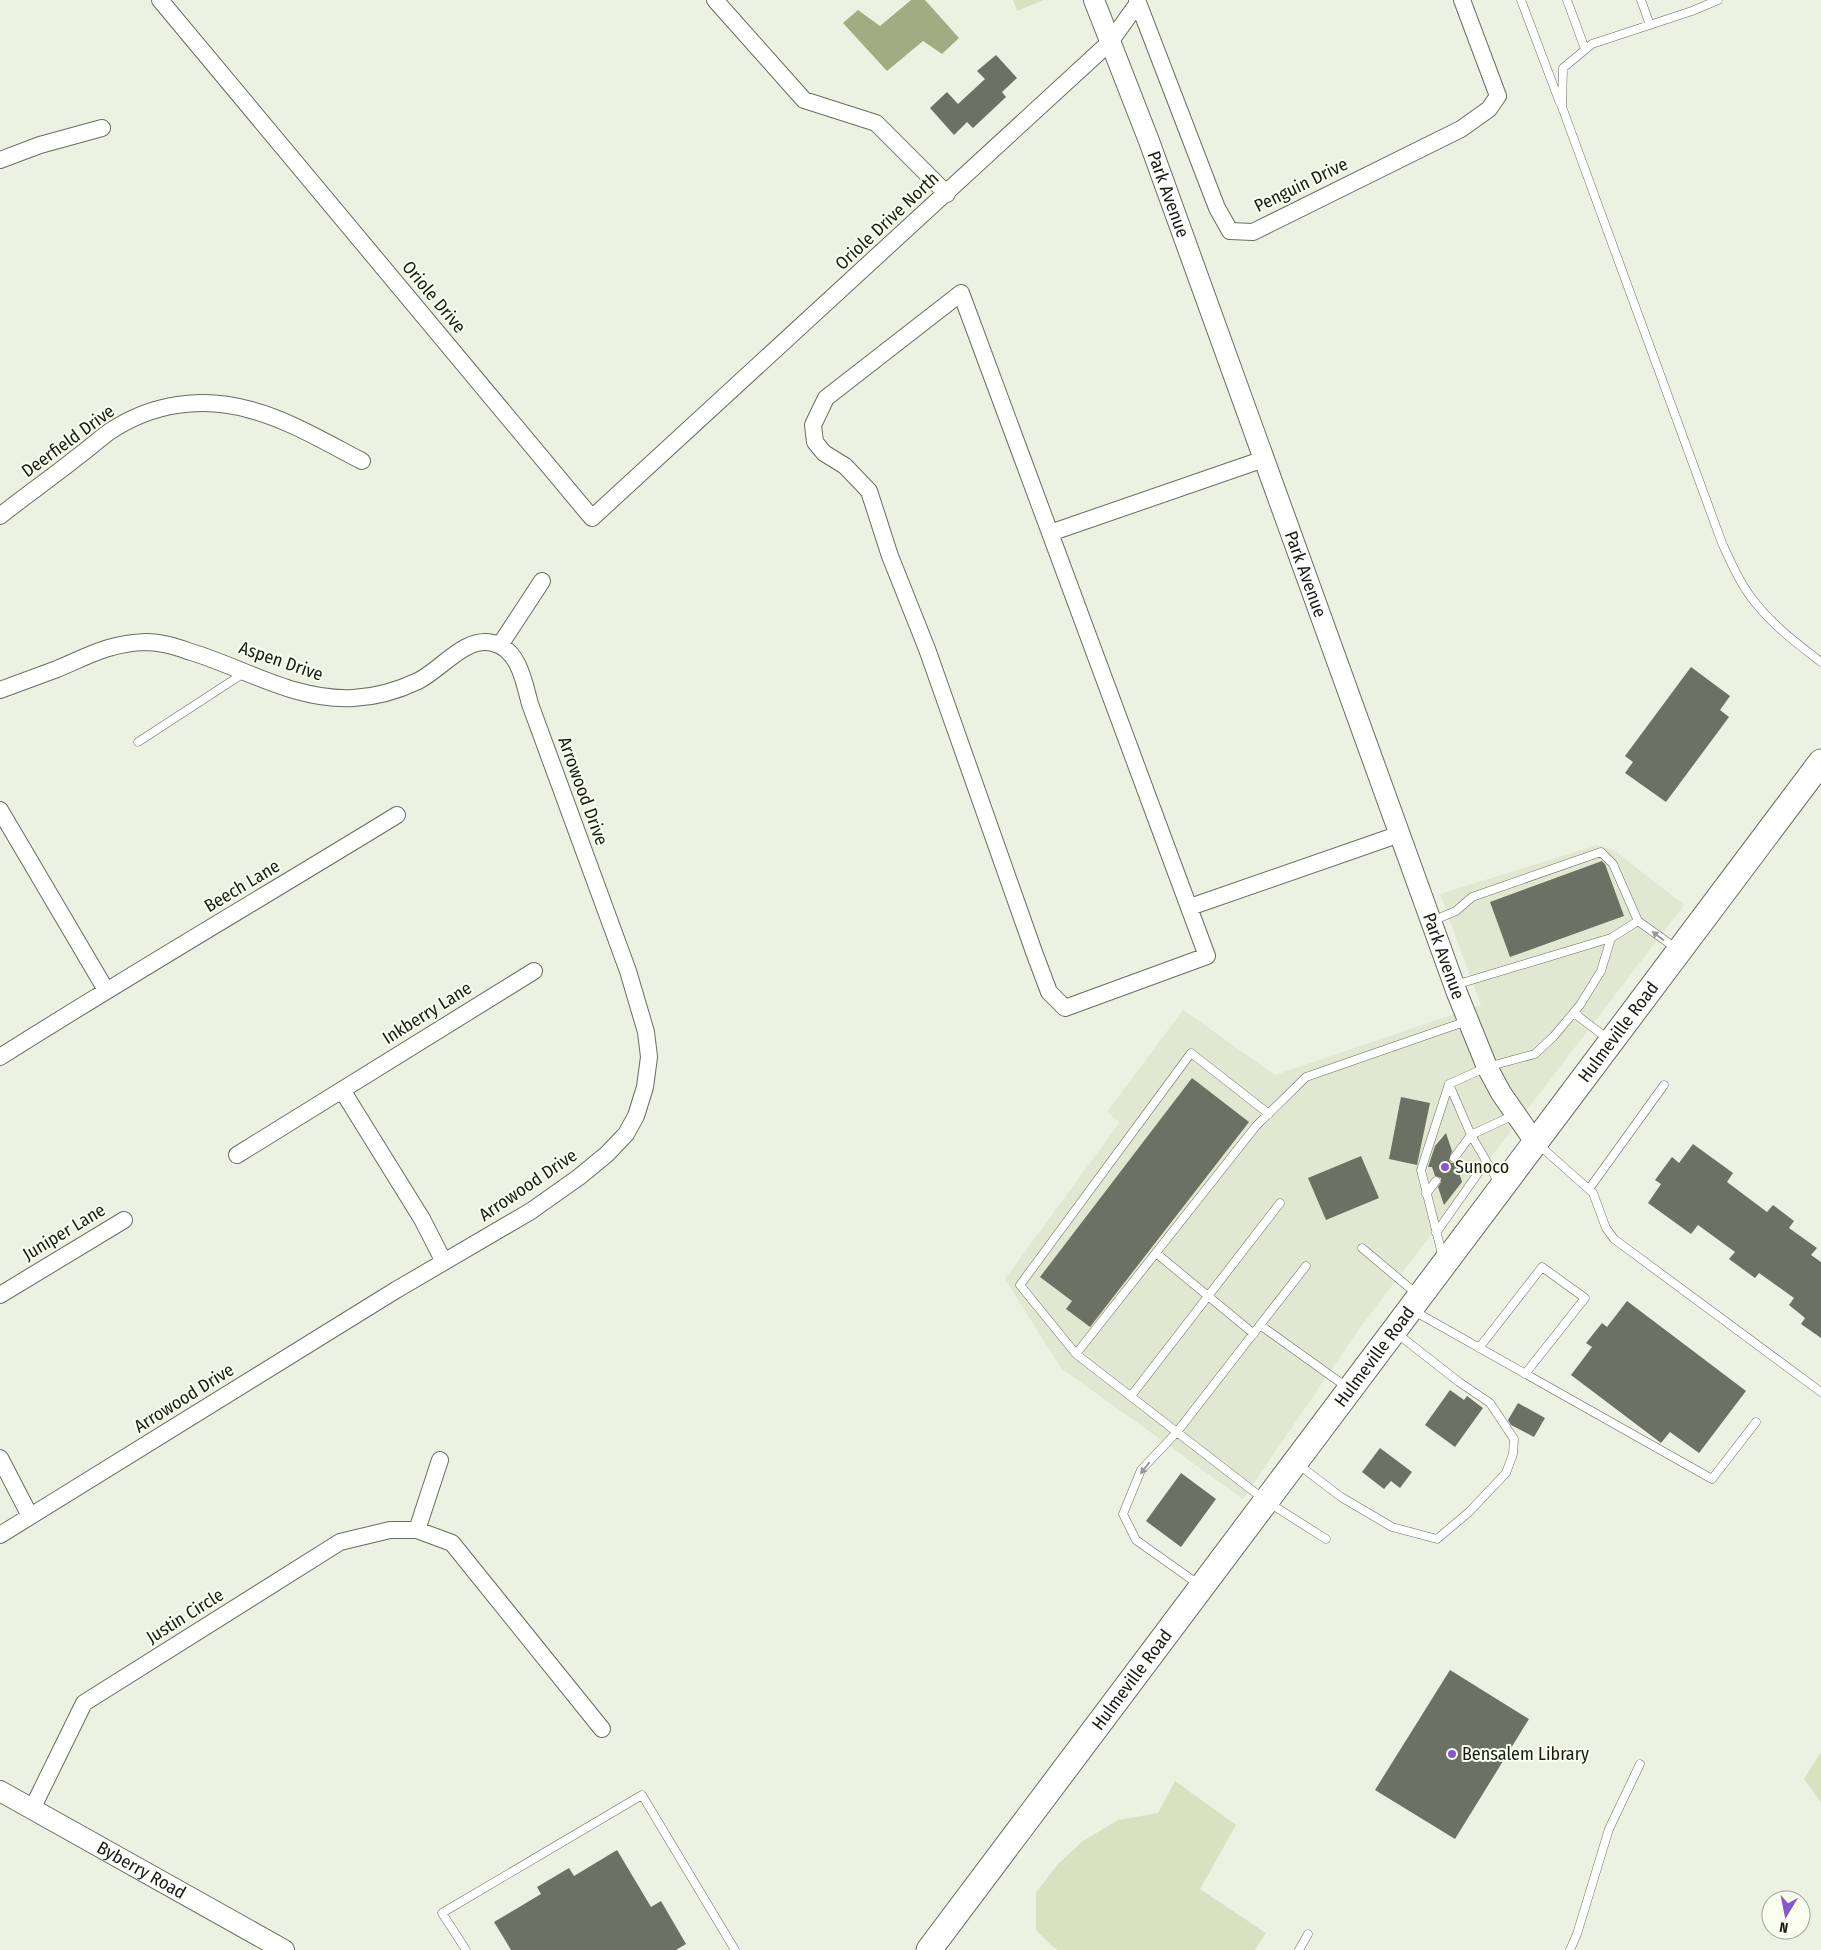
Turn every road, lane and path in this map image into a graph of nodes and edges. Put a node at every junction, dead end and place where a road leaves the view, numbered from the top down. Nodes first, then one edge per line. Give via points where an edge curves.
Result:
1 (715, 0) edge
2 (1094, 0) edge
3 (1462, 0) edge
4 (1521, 0) edge
5 (1567, 0) edge
6 (1641, 0) edge
7 (1718, 0) edge
8 (1138, 1) edge
9 (168, 3) edge
10 (1703, 3) edge
11 (1650, 25) junction
12 (1110, 42) junction
13 (1585, 49) junction
14 (1562, 107) junction
15 (102, 128) dead end
16 (0, 160) edge
17 (947, 194) junction
18 (691, 428) joint
19 (1264, 459) junction
20 (362, 461) dead end
21 (0, 516) edge
22 (1050, 533) junction
23 (542, 582) dead end
24 (500, 644) junction
25 (1821, 662) edge
26 (246, 672) junction
27 (0, 690) edge
28 (138, 742) dead end
29 (1821, 762) edge
30 (397, 815) dead end
31 (3, 820) edge
32 (1400, 834) junction
33 (1190, 906) junction
34 (1638, 921) junction
35 (1430, 922) junction
36 (1611, 938) junction
37 (1679, 951) junction
38 (534, 970) dead end
39 (1454, 986) junction
40 (106, 990) junction
41 (1574, 1012) junction
42 (1469, 1020) junction
43 (1611, 1041) junction
44 (0, 1057) edge
45 (1487, 1067) junction
46 (1449, 1084) junction
47 (1664, 1085) dead end
48 (342, 1090) junction
49 (1269, 1114) junction
50 (1516, 1114) junction
51 (1471, 1135) junction
52 (1535, 1142) junction
53 (237, 1155) dead end
54 (1454, 1158) dead end
55 (1486, 1162) junction
56 (1436, 1181) dead end
57 (1502, 1186) junction
58 (1589, 1189) junction
59 (1426, 1194) junction
60 (1280, 1203) dead end
61 (124, 1220) dead end
62 (1436, 1233) junction
63 (1362, 1248) dead end
64 (1156, 1253) junction
65 (444, 1262) junction
66 (1445, 1262) junction
67 (1306, 1266) dead end
68 (0, 1294) edge
69 (1209, 1296) junction
70 (1415, 1302) junction
71 (1260, 1325) junction
72 (1394, 1331) junction
73 (1254, 1334) junction
74 (1479, 1348) junction
75 (1076, 1354) junction
76 (1526, 1374) junction
77 (1350, 1390) junction
78 (1821, 1392) edge
79 (1131, 1396) junction
80 (1756, 1422) dead end
81 (1177, 1432) junction
82 (0, 1458) edge
83 (440, 1460) dead end
84 (1295, 1463) junction
85 (1266, 1501) junction
86 (30, 1516) junction
87 (417, 1530) junction
88 (0, 1535) edge
89 (1326, 1539) dead end
90 (1202, 1586) junction
91 (602, 1729) dead end
92 (1640, 1764) dead end
93 (0, 1791) edge
94 (32, 1809) junction
95 (1308, 1934) dead end
96 (284, 1950) edge
97 (466, 1950) edge
98 (735, 1950) edge
99 (929, 1950) edge
100 (1299, 1950) edge
101 (1570, 1950) edge

1 - 17 street via 804,100 876,123
2 - 12 street, Park Avenue
3 - 8 street, Penguin Drive via 1498,96 1489,109 1461,129 1253,232 1230,231 1217,208
4 - 14 lane
5 - 13 lane
6 - 11 lane
7 - 10 lane
8 - 12 street, Penguin Drive
9 - 18 street, Oriole Drive via 592,518
10 - 11 lane
11 - 13 lane
12 - 17 street, Oriole Drive North
12 - 19 street, Park Avenue
13 - 14 lane via 1563,68
14 - 25 lane via 1736,574 1757,606 1786,635
15 - 16 street
17 - 18 street, Oriole Drive North
19 - 22 street
19 - 32 street, Park Avenue
20 - 21 street, Deerfield Drive via 253,410 192,402 138,415 109,432
22 - 33 street
22 - 33 street via 961,293 826,398 813,425 815,442 869,491 1049,992 1065,1008 1207,956
23 - 24 street
24 - 26 street, Aspen Drive via 480,642 467,646 441,667 398,690 351,698 298,692
24 - 65 street, Arrowood Drive via 515,659 524,681 628,971 646,1032 649,1057 645,1087 636,1116 626,1134 608,1154 531,1211
26 - 27 street, Aspen Drive via 218,660 146,642 94,652
26 - 28 lane
29 - 37 main road, Hulmeville Road
30 - 40 street, Beech Lane
31 - 40 street
32 - 33 street
32 - 35 street, Park Avenue
34 - 35 lane via 1613,864 1601,852 1472,898 1456,911
34 - 36 lane
37 -> 34 lane
35 - 39 street, Park Avenue
36 - 39 lane
36 - 41 lane via 1601,971
37 - 43 main road, Hulmeville Road
38 - 48 street, Inkberry Lane
39 - 42 street, Park Avenue
40 - 44 street, Beech Lane
41 - 43 lane
41 - 45 lane via 1534,1054
42 - 45 street, Park Avenue
42 - 49 lane via 1306,1077
43 - 52 main road, Hulmeville Road
45 - 46 lane
45 - 50 street, Park Avenue
46 - 51 lane
46 - 59 lane via 1421,1170
47 - 58 lane
48 - 53 street, Inkberry Lane
48 - 65 street via 422,1219
49 - 64 lane via 1256,1126
49 - 75 lane via 1191,1052 1020,1285
50 - 51 lane
50 - 52 street, Park Avenue
51 - 54 lane
51 - 55 lane
52 - 57 main road, Hulmeville Road
52 - 58 lane
55 - 57 lane
55 - 62 lane
56 - 59 lane
57 - 66 main road, Hulmeville Road
58 - 78 lane via 1614,1239
59 - 62 lane
60 - 69 lane
61 - 68 street, Juniper Lane
62 - 66 lane
63 - 70 lane
64 - 69 lane
64 - 75 lane
65 - 86 street, Arrowood Drive
66 - 70 main road, Hulmeville Road
67 - 71 lane
69 - 73 lane
69 - 79 lane
70 - 72 main road, Hulmeville Road
70 - 74 lane
71 - 73 lane
71 - 77 lane
72 - 77 main road, Hulmeville Road
72 - 84 lane via 1490,1403 1514,1439 1513,1454 1506,1472 1468,1512 1436,1539 1392,1527 1341,1497
73 - 81 lane
74 - 76 lane
74 - 76 lane via 1542,1267 1585,1298
75 - 79 lane
76 - 80 lane via 1712,1479
77 - 84 main road, Hulmeville Road
79 - 81 lane
81 - 85 lane
81 -> 90 lane via 1141,1470 1124,1514 1136,1540
82 - 86 street
83 - 87 street
84 - 85 main road, Hulmeville Road
85 - 89 lane
85 - 90 main road, Hulmeville Road
86 - 88 street, Arrowood Drive
87 - 91 street, Justin Circle via 452,1543
87 - 94 street, Justin Circle via 390,1530 340,1542 84,1703
90 - 99 main road, Hulmeville Road
92 - 101 lane via 1609,1829
93 - 94 street, Byberry Road
94 - 96 street, Byberry Road
95 - 100 lane
97 - 98 lane via 442,1912 642,1795

